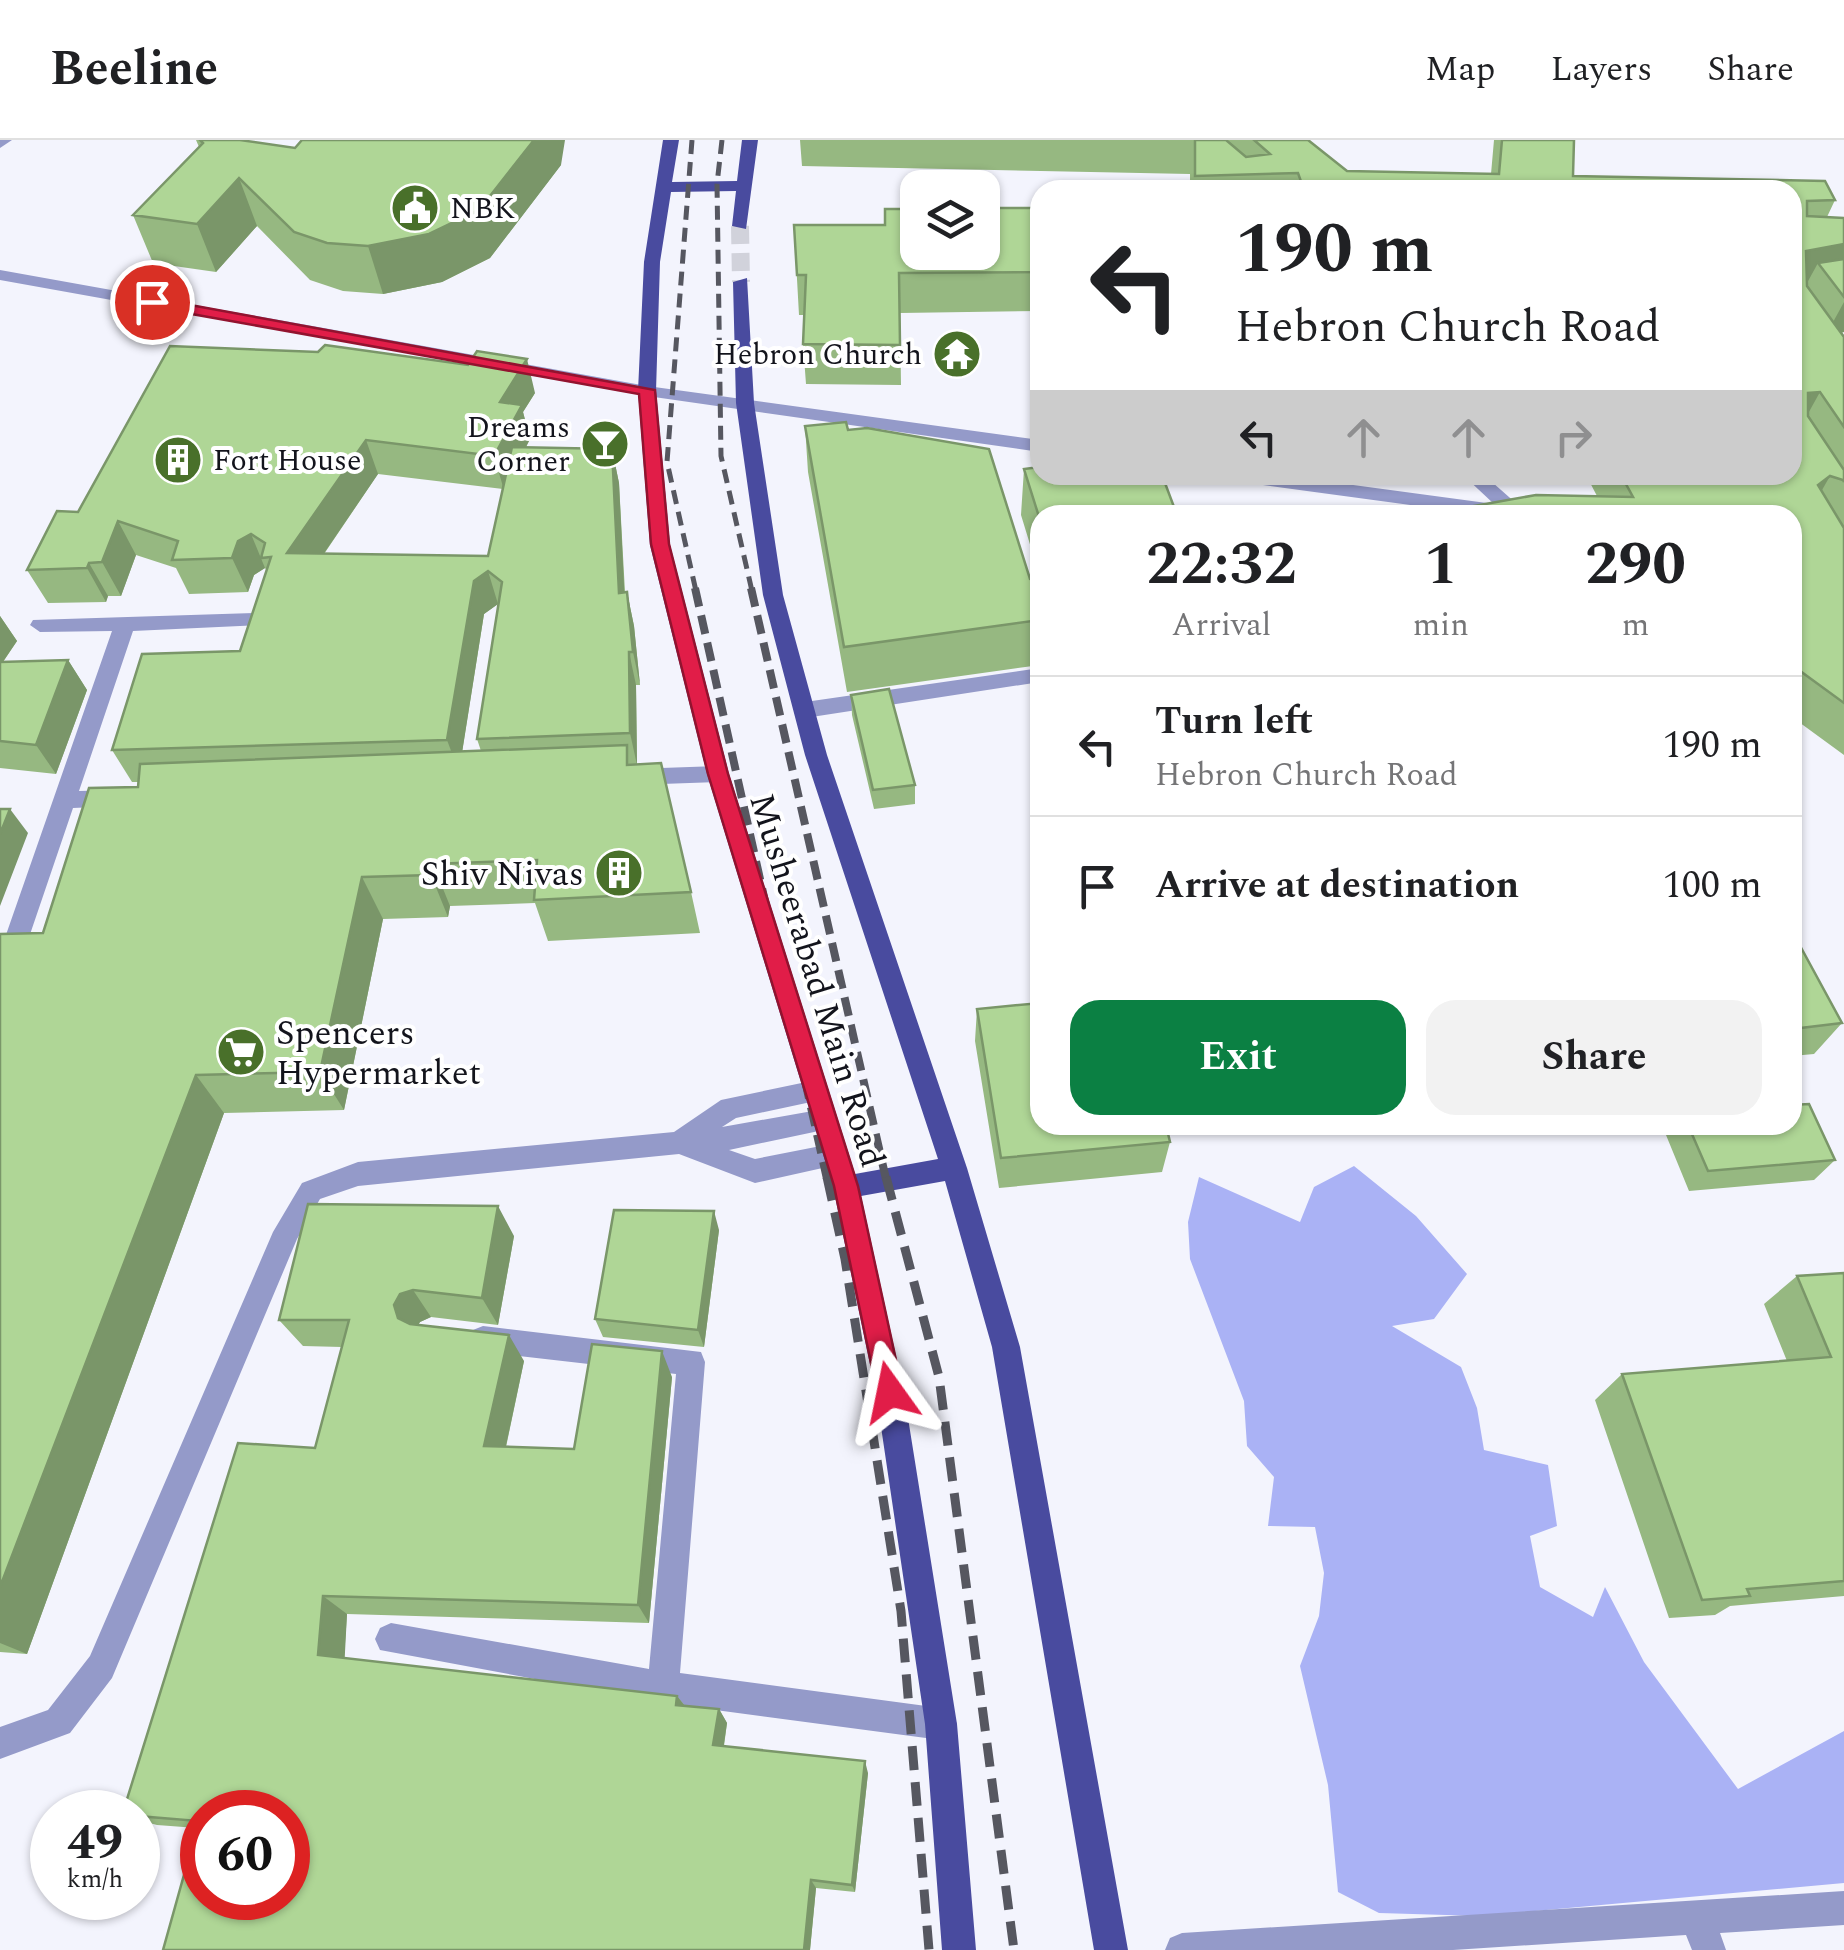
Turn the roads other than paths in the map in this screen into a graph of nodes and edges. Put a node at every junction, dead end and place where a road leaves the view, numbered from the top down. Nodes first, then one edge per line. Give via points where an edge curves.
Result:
1 (670, 140) edge
2 (750, 140) edge
3 (741, 186) junction
4 (663, 187) junction
5 (740, 226) tunnel mouth
6 (0, 275) edge
7 (741, 282) tunnel mouth
8 (647, 390) junction
9 (745, 403) junction
10 (983, 438) junction
11 (1030, 445) edge
12 (990, 461) edge
13 (1311, 485) edge
14 (1486, 485) edge
15 (1464, 505) edge
16 (1514, 505) edge
17 (262, 592) edge
18 (125, 624) junction
19 (40, 625) dead end
20 (1030, 676) edge
21 (804, 710) junction
22 (718, 774) junction
23 (604, 778) edge
24 (142, 797) edge
25 (64, 800) junction
26 (12, 952) edge
27 (816, 1092) junction
28 (824, 1120) junction
29 (679, 1143) junction
30 (836, 1154) junction
31 (954, 1168) junction
32 (846, 1186) junction
33 (450, 1336) edge
34 (391, 1639) edge
35 (664, 1687) junction
36 (940, 1724) junction
37 (0, 1743) edge
38 (1844, 1908) edge
39 (1697, 1917) junction
40 (960, 1950) edge
41 (1111, 1950) edge
42 (1182, 1950) edge
43 (1709, 1950) edge

1 - 4 main road, Musheerabad Main Road
2 - 3 main road
3 - 4 main road
3 - 5 main road
4 - 8 main road, Musheerabad Main Road via 652,262
6 - 8 street
7 - 9 main road, Musheerabad Main Road
8 - 9 street
8 - 22 main road, Musheerabad Main Road via 660,544
9 - 10 street
9 - 21 main road, Musheerabad Main Road via 774,595
10 - 11 street
10 - 12 street
13 - 15 street
14 - 16 street
17 - 18 street via 251,629
18 - 19 street
18 - 25 street via 115,677
20 - 21 street
21 - 31 main road, Musheerabad Main Road
22 - 23 street
22 - 27 main road, Musheerabad Main Road
24 - 25 street
25 - 26 street
27 - 28 main road, Musheerabad Main Road
27 - 29 street via 730,1108
28 - 29 street
28 - 30 main road, Musheerabad Main Road
29 - 30 street via 755,1170
29 - 37 street via 358,1174 311,1192 286,1232 101,1666 60,1722
30 - 32 main road, Musheerabad Main Road
31 - 32 main road
31 - 41 main road, Musheerabad Main Road via 1006,1348
32 - 36 main road, Musheerabad Main Road via 890,1392
33 - 35 street via 691,1362
34 - 35 street
35 - 36 street
36 - 40 main road, Musheerabad Main Road
38 - 39 street
39 - 42 street
39 - 43 street

